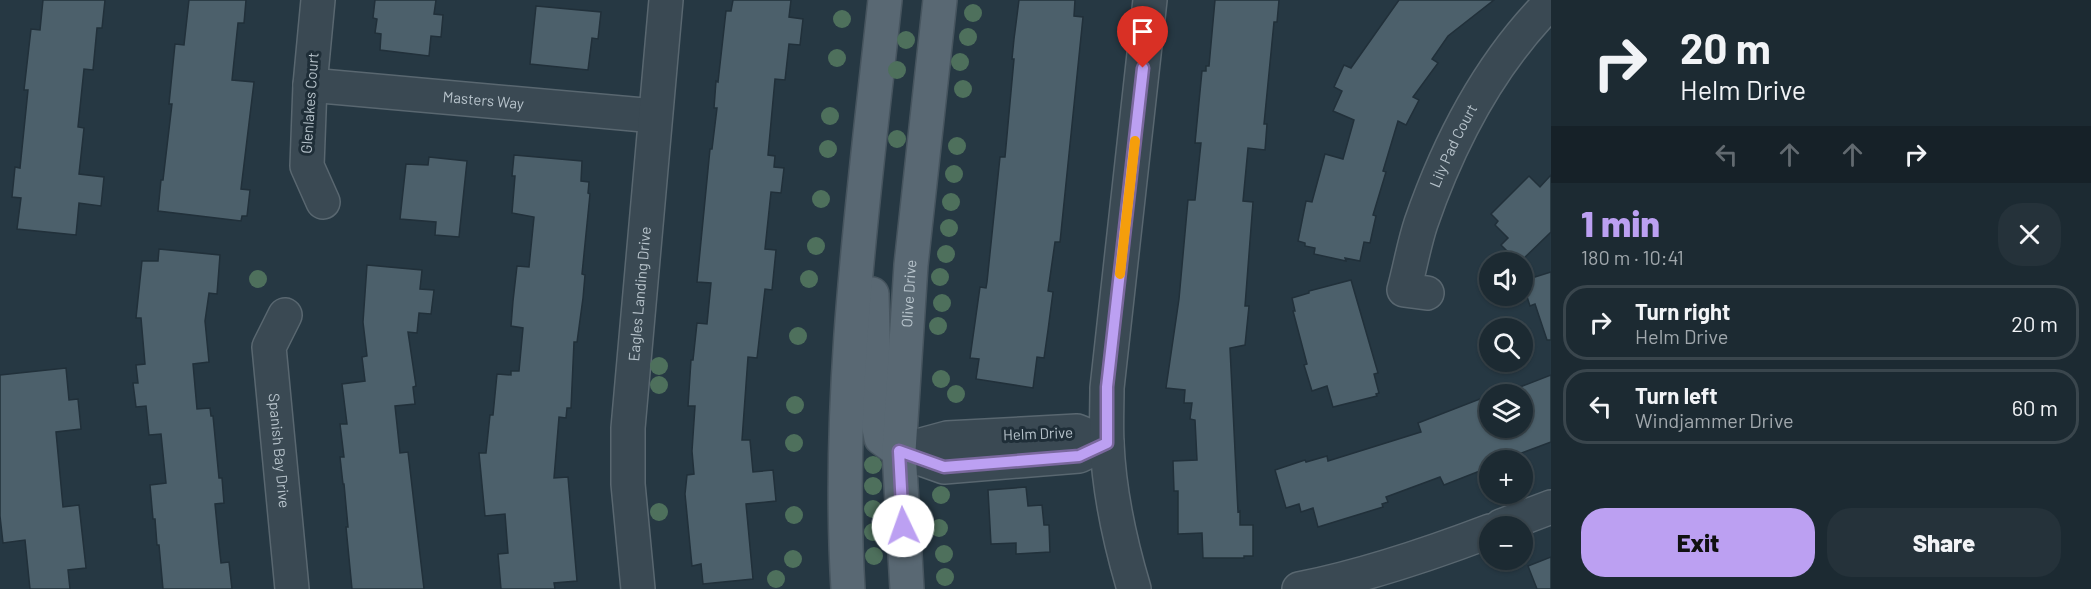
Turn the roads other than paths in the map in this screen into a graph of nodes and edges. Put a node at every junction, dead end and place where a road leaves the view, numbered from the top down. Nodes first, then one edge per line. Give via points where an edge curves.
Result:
1 (318, 0) edge
2 (666, 0) edge
3 (885, 0) edge
4 (940, 0) edge
5 (1150, 0) edge
6 (1551, 2) edge
7 (310, 85) junction
8 (655, 116) junction
9 (868, 155) junction
10 (323, 202) dead end
11 (1427, 293) dead end
12 (285, 315) dead end
13 (1107, 443) junction
14 (899, 451) junction
15 (1551, 507) edge
16 (1527, 516) edge
17 (1479, 535) edge
18 (1338, 585) edge
19 (292, 589) edge
20 (638, 589) edge
21 (848, 589) edge
22 (907, 589) edge
23 (1134, 589) edge
24 (1299, 589) edge

1 - 7 street, Glenlakes Court
2 - 8 street, Eagles Landing Drive
3 - 9 main road
4 - 14 main road, Olive Drive via 911,265
5 - 13 street via 1107,387
6 - 11 street, Lily Pad Court via 1504,58 1445,159 1420,225 1404,290
7 - 8 street, Masters Way
7 - 10 street, Glenlakes Court via 306,166
8 - 20 street, Eagles Landing Drive via 628,428 628,484
9 - 14 main road via 875,408 881,438
9 - 21 main road via 846,393
12 - 19 street, Spanish Bay Drive via 269,347
13 - 14 street, Helm Drive via 1079,456 944,467
13 - 23 street via 1113,497
14 - 22 main road, Olive Drive
15 - 16 street
17 - 18 street
18 - 24 street

